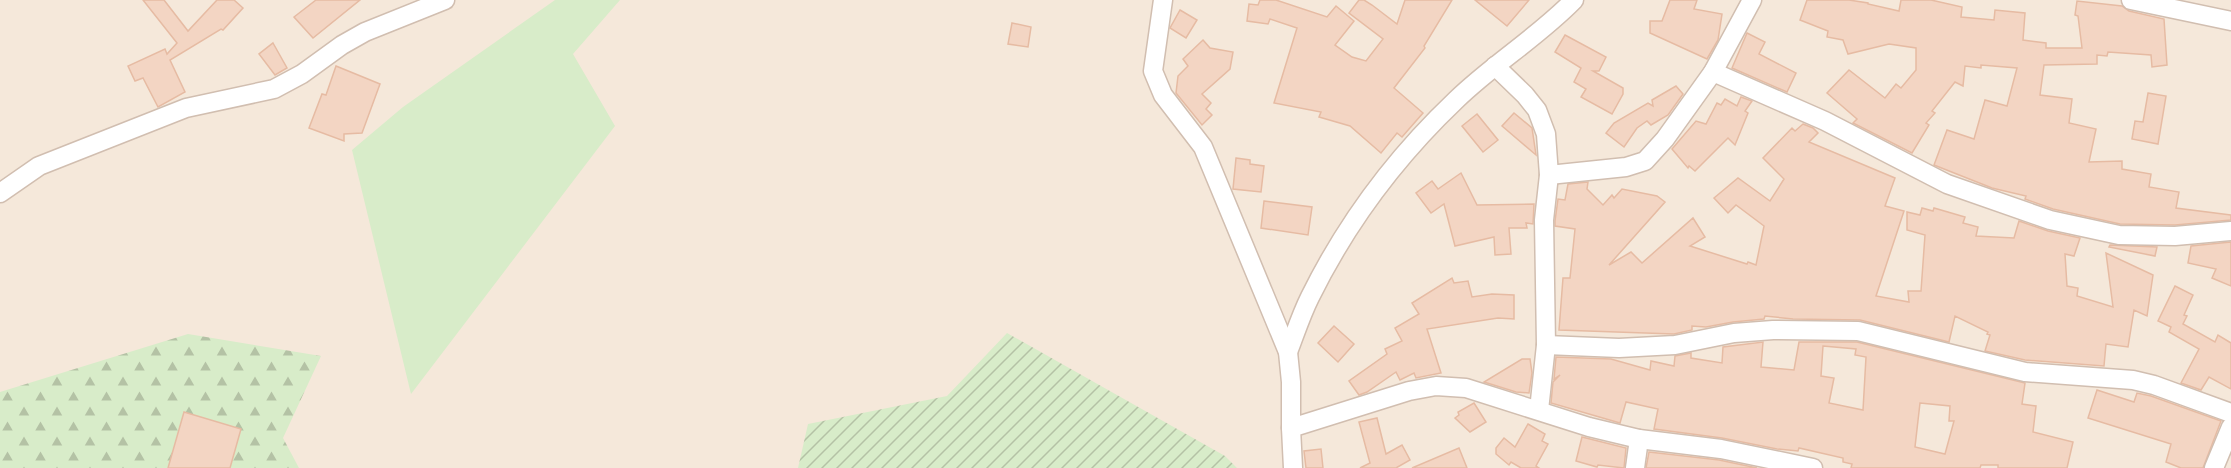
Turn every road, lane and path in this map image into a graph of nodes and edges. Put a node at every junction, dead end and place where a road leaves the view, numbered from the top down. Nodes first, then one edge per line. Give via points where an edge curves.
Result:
1 (445, 0) edge
2 (1162, 0) edge
3 (1574, 0) edge
4 (1752, 0) edge
5 (2131, 0) edge
6 (2231, 21) edge
7 (1495, 66) junction
8 (1713, 72) junction
9 (1549, 175) junction
10 (0, 193) edge
11 (2231, 231) edge
12 (1546, 345) junction
13 (1288, 352) junction
14 (1539, 410) junction
15 (2231, 413) edge
16 (2231, 427) edge
17 (1291, 428) junction
18 (1639, 439) junction
19 (1293, 468) edge
20 (1635, 468) edge
21 (1814, 468) edge
22 (2214, 468) edge

1 - 10 street via 365,32 273,89 186,108 39,166
2 - 13 street via 1153,71 1163,95 1203,147
3 - 7 street
4 - 8 street
5 - 6 street
7 - 9 street via 1537,110 1546,134
7 - 13 street via 1456,99 1377,188 1322,274
8 - 9 street via 1645,161 1626,167
8 - 11 street via 1826,121 1947,183 2050,220 2120,235
9 - 12 street via 1544,220
12 - 14 street
12 - 15 street via 1619,348 1675,345 1773,330 1858,331 2025,372 2133,380
13 - 17 street
14 - 17 street via 1466,388 1436,386
14 - 18 street
16 - 22 street
17 - 19 street
18 - 20 street
18 - 21 street via 1721,449

